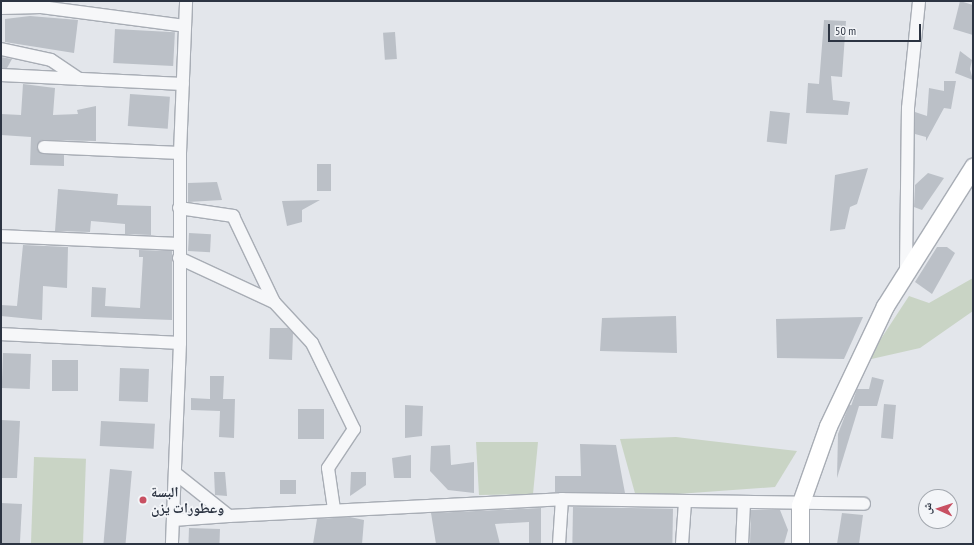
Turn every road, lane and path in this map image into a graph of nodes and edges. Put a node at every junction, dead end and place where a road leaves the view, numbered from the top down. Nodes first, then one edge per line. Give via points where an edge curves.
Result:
1 (186, 1) edge
2 (919, 1) edge
3 (1, 8) edge
4 (185, 26) junction
5 (1, 48) edge
6 (1, 75) edge
7 (79, 79) junction
8 (183, 84) junction
9 (44, 147) dead end
10 (180, 152) junction
11 (973, 167) edge
12 (179, 208) junction
13 (1, 236) edge
14 (179, 244) junction
15 (179, 258) junction
16 (906, 271) junction
17 (274, 302) junction
18 (1, 334) edge
19 (180, 343) junction
20 (175, 473) junction
21 (562, 499) junction
22 (684, 502) junction
23 (744, 503) junction
24 (864, 504) dead end
25 (800, 505) junction
26 (334, 509) junction
27 (229, 516) junction
28 (173, 520) junction
29 (172, 544) edge
30 (560, 544) edge
31 (682, 544) edge
32 (742, 544) edge
33 (800, 544) edge

1 - 4 street
2 - 16 street via 908,108
3 - 4 street via 41,7
4 - 8 street
5 - 7 street via 52,60
6 - 7 street
7 - 8 street
8 - 10 street
9 - 10 street
10 - 12 street
11 - 16 street
12 - 14 street
12 - 17 street via 233,216
13 - 14 street
14 - 15 street
15 - 17 street
15 - 19 street
16 - 25 street via 885,306 828,426
17 - 26 street via 312,343 354,429 328,468
18 - 19 street
19 - 20 street
20 - 27 street
20 - 28 street
21 - 22 street
21 - 26 street
21 - 30 street
22 - 23 street
22 - 31 street
23 - 25 street
23 - 32 street
24 - 25 street
25 - 33 street
26 - 27 street
27 - 28 street
28 - 29 street

